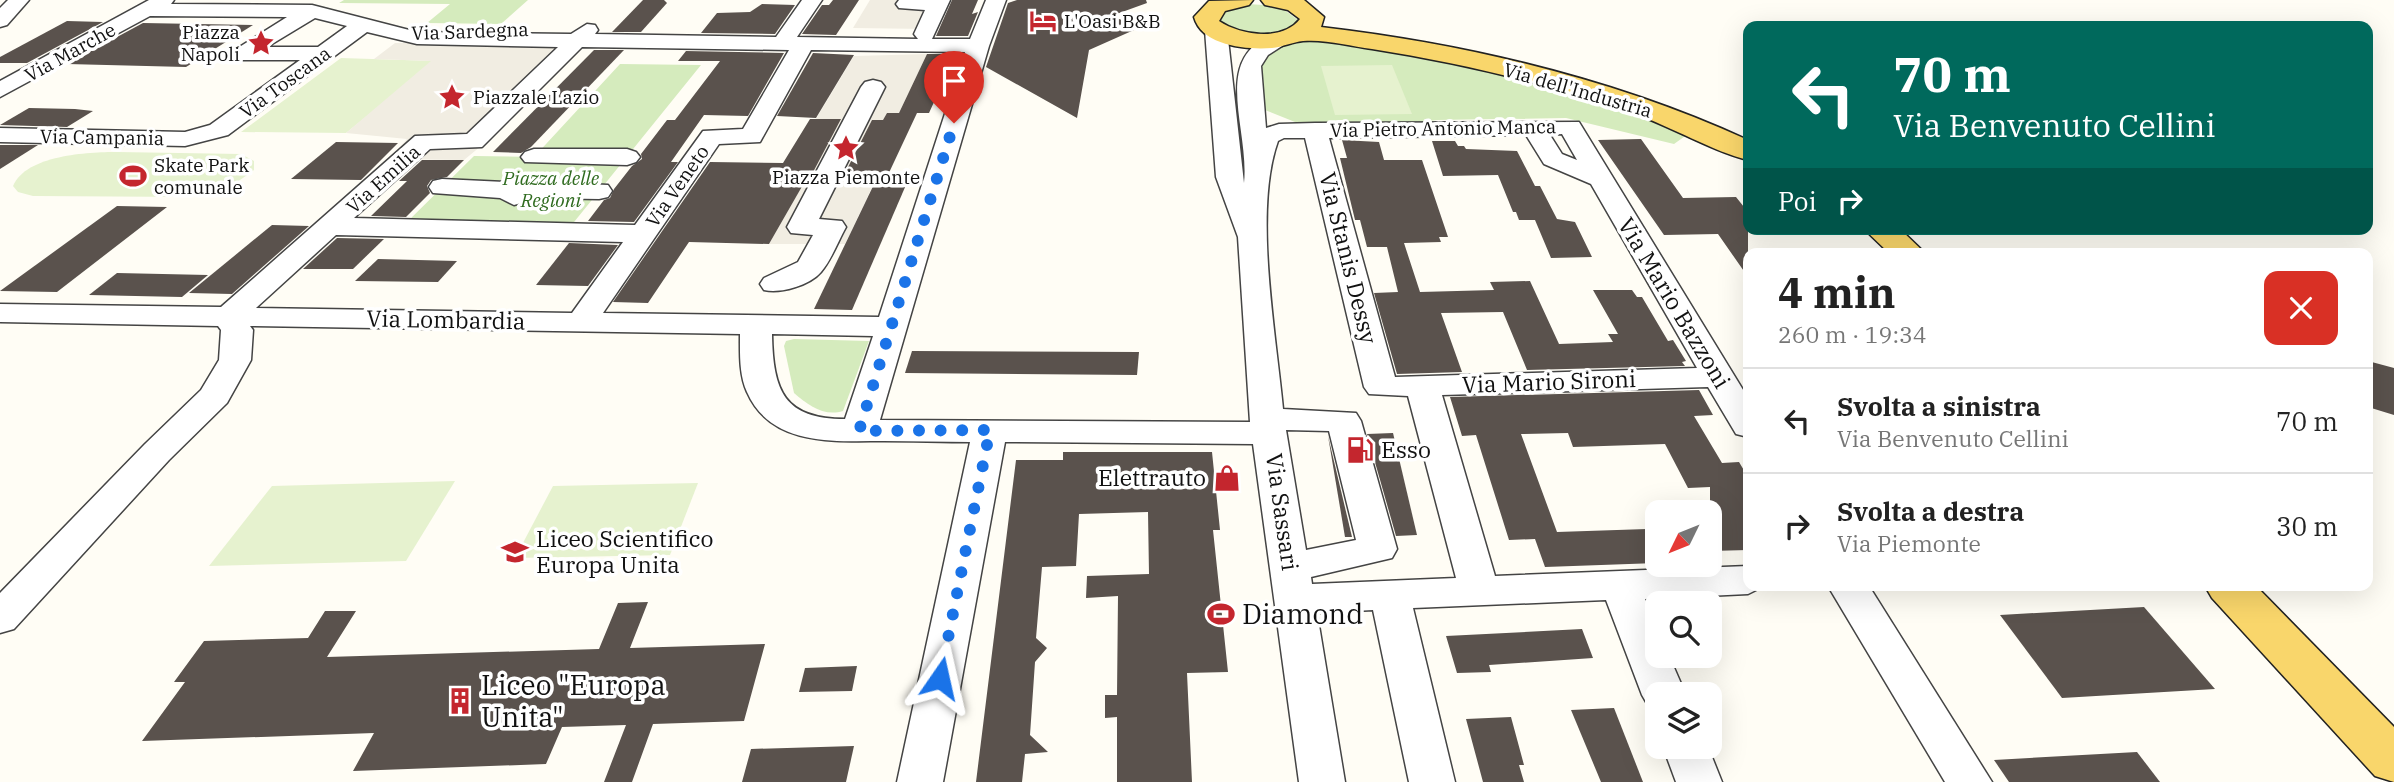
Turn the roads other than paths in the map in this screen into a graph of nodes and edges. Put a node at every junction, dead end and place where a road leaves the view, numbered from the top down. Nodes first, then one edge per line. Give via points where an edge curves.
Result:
1 (19, 0) edge
2 (813, 0) edge
3 (996, 0) edge
4 (1241, 0) edge
5 (1281, 1) edge
6 (939, 2) edge
7 (906, 4) dead end
8 (155, 5) edge
9 (320, 6) edge
10 (1213, 13) edge
11 (0, 21) edge
12 (364, 24) junction
13 (1299, 29) junction
14 (925, 34) junction
15 (582, 35) junction
16 (792, 40) junction
17 (980, 41) junction
18 (322, 54) junction
19 (4, 85) edge
20 (873, 87) dead end
21 (1250, 102) junction
22 (1533, 127) junction
23 (1570, 127) joint
24 (1315, 130) junction
25 (0, 135) edge
26 (204, 136) joint
27 (1743, 149) edge
28 (626, 157) dead end
29 (1257, 163) junction
30 (1601, 179) junction
31 (442, 187) dead end
32 (522, 190) junction
33 (599, 191) dead end
34 (329, 226) junction
35 (486, 230) junction
36 (643, 234) junction
37 (1887, 235) edge
38 (1252, 241) junction
39 (1903, 248) edge
40 (793, 269) dead end
41 (0, 313) edge
42 (228, 317) junction
43 (483, 321) junction
44 (581, 323) junction
45 (756, 325) junction
46 (891, 327) junction
47 (422, 340) dead end
48 (1717, 377) junction
49 (1422, 386) junction
50 (1381, 387) joint
51 (1743, 418) edge
52 (1269, 426) junction
53 (990, 430) junction
54 (859, 431) junction
55 (1743, 580) edge
56 (1293, 583) junction
57 (1620, 586) junction
58 (1851, 591) edge
59 (2233, 591) edge
60 (1480, 592) junction
61 (1390, 595) junction
62 (0, 618) edge
63 (1659, 682) edge
64 (1690, 759) edge
65 (2394, 761) edge
66 (920, 782) edge
67 (1322, 782) edge
68 (1432, 782) edge
69 (1699, 782) edge
70 (1969, 782) edge

1 - 11 street
2 - 16 street
3 - 17 street
4 - 10 main road
5 - 13 main road via 1306,10
6 - 7 street
6 - 14 street
8 - 9 street
8 - 19 street, Via Marche
9 - 12 street
9 - 18 street via 241,53
10 - 13 main road, Via dell'Industria via 1242,38
10 - 38 street, Via Sassari via 1229,177
12 - 15 street, Via Sardegna via 417,38
12 - 18 street, Via Toscana
13 - 21 street, Via Sassari via 1251,58
13 - 27 main road, Via dell'Industria via 1403,46 1590,90 1664,114
14 - 16 street, Via Sardegna
14 - 17 street, Via Sardegna
15 - 16 street, Via Sardegna
15 - 34 street, Via Emilia via 473,142 424,141
16 - 17 street, Via Sardegna
16 - 36 street, Via Veneto via 751,137 712,136
17 - 46 street
18 - 26 street, Via Toscana via 219,130
20 - 40 street via 801,226 832,227
21 - 24 street, Via Pietro Antonio Manca
21 - 29 street, Via Sassari
22 - 23 street, Via Pietro Antonio Manca
22 - 24 street, Via Pietro Antonio Manca
22 - 30 street via 1553,159
23 - 30 street, Via Mario Bazzoni
24 - 29 street, Via Pietro Antonio Manca via 1279,131 1267,137
24 - 50 street, Via Stanis Dessy
25 - 26 street, Via Campania
28 - 32 street via 543,157
29 - 38 street, Via Sassari
30 - 48 street, Via Mario Bazzoni
31 - 32 street
32 - 33 street
32 - 35 street
34 - 35 street
34 - 42 street, Via Emilia
35 - 36 street
36 - 44 street, Via Veneto
37 - 39 main road
38 - 52 street, Via Sassari
41 - 42 street, Via Lombardia
42 - 43 street, Via Lombardia
42 - 62 street via 237,330 235,360 215,396
43 - 44 street, Via Lombardia
43 - 47 street
44 - 45 street, Via Lombardia
45 - 46 street, Via Lombardia
45 - 54 street via 756,373 770,406 787,421 816,430
46 - 54 street
48 - 49 street, Via Mario Sironi
48 - 51 street, Via Mario Bazzoni
49 - 50 street, Via Mario Sironi
49 - 60 street
52 - 53 street
52 - 56 street, Via Sassari
52 - 56 street via 1344,421 1378,549
53 - 54 street
53 - 66 street
55 - 57 street
56 - 61 street
56 - 67 street, Via Sassari
57 - 60 street
57 - 63 street
58 - 70 street
59 - 65 main road
60 - 61 street
61 - 68 street
64 - 69 street

